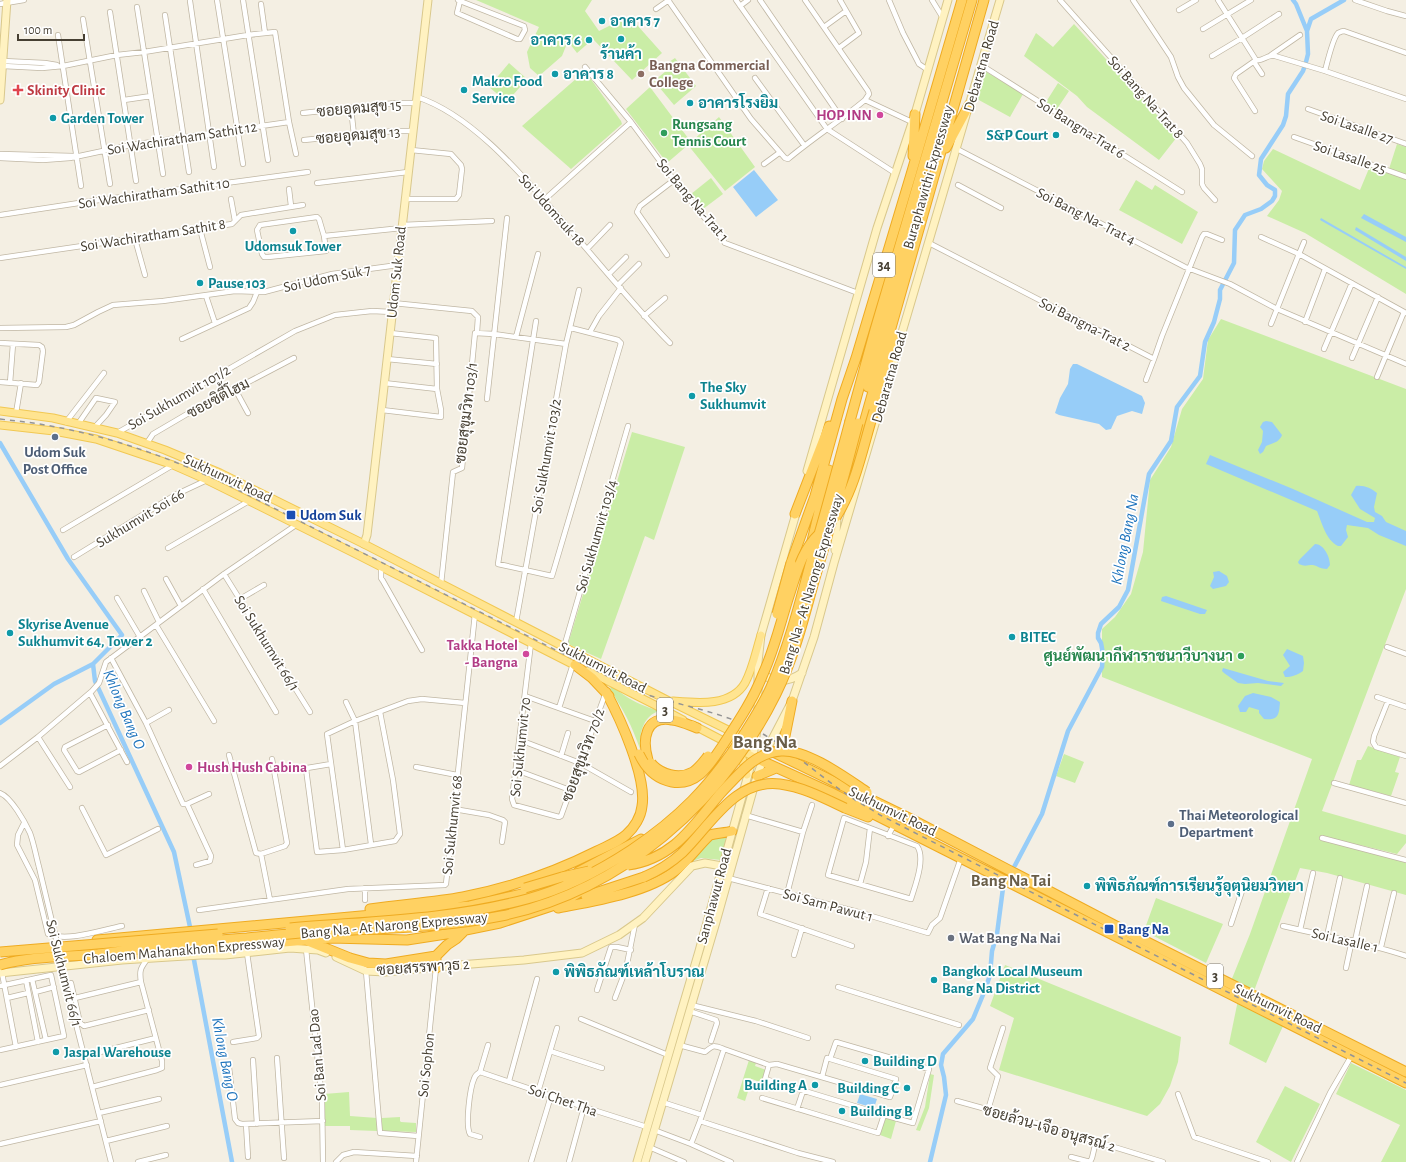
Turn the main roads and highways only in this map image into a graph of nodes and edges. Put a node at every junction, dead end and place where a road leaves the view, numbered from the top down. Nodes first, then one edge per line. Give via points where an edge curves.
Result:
1 (428, 0) edge
2 (948, 0) edge
3 (962, 0) edge
4 (972, 0) edge
5 (979, 0) edge
6 (984, 0) edge
7 (999, 0) edge
8 (5, 2) edge
9 (0, 100) edge
10 (969, 105) junction
11 (913, 118) junction
12 (938, 163) junction
13 (912, 172) junction
14 (899, 300) junction
15 (896, 336) junction
16 (856, 358) junction
17 (893, 363) junction
18 (842, 399) junction
19 (0, 412) edge
20 (854, 422) junction
21 (0, 425) edge
22 (796, 514) junction
23 (837, 517) junction
24 (364, 544) junction
25 (358, 555) junction
26 (834, 563) junction
27 (479, 604) junction
28 (475, 614) junction
29 (761, 635) junction
30 (758, 662) junction
31 (572, 663) junction
32 (802, 673) junction
33 (606, 692) junction
34 (669, 701) junction
35 (792, 701) junction
36 (697, 728) junction
37 (755, 744) junction
38 (767, 749) junction
39 (740, 750) junction
40 (781, 756) junction
41 (757, 759) junction
42 (776, 768) junction
43 (752, 775) junction
44 (745, 818) junction
45 (909, 818) junction
46 (891, 824) junction
47 (731, 834) junction
48 (739, 839) junction
49 (722, 866) junction
50 (561, 903) junction
51 (439, 909) junction
52 (532, 913) junction
53 (325, 919) junction
54 (464, 931) junction
55 (304, 944) junction
56 (0, 949) edge
57 (0, 952) edge
58 (436, 956) junction
59 (699, 965) junction
60 (0, 967) edge
61 (436, 968) junction
62 (1406, 1072) edge
63 (1406, 1083) edge
64 (647, 1127) junction
65 (654, 1130) junction
66 (637, 1162) edge
67 (645, 1162) edge

1 - 24 main road, Udom Suk Road via 382,410
2 - 11 main road, 34
3 - 13 highway, 34
4 - 20 highway, Buraphawithi Expressway via 873,337
5 - 20 highway, Buraphawithi Expressway via 883,332
6 - 12 highway, Debaratna Road / 34
7 - 10 main road, Debaratna Road
8 - 9 main road
10 - 12 highway
10 - 17 main road, Debaratna Road
11 - 13 highway
11 - 22 main road, 34 via 877,228
12 - 14 highway, Debaratna Road / 34
13 - 16 highway, 34
14 - 15 highway
14 - 23 highway
15 - 17 highway
15 - 33 highway, bridge via 844,505 834,520 810,542 800,561 764,674 748,707 702,773 696,778 682,782 666,781 653,774 639,754 625,717
16 - 18 highway
16 - 51 highway, bridge via 788,627 766,686 749,719 707,781 662,825 641,839 561,881 526,893 470,906
17 - 26 main road, Debaratna Road
18 - 22 highway
18 - 36 highway, bridge via 816,496 792,563 762,663 747,697 724,736 694,772 676,776 655,768 648,760 645,739 648,728 654,722 662,719 673,720
19 - 24 main road, Sukhumvit Road via 78,424 147,443 220,473
20 - 57 highway, Bang Na - At Narong Expressway, bridge via 792,629 767,695 753,721 709,782 671,820 622,856 566,886 529,899 427,918
20 - 60 highway, Bang Na - At Narong Expressway, bridge via 832,520 800,631 784,674 760,725 734,762 694,810 673,830 627,862 568,895 518,912 474,920 386,929 225,939 15,961
21 - 25 main road, Sukhumvit Road via 96,439 173,464
22 - 29 main road, 34
23 - 26 main road
23 - 50 highway, bridge via 803,632 780,694 738,764 694,814 649,852
24 - 25 main road
24 - 27 main road, Sukhumvit Road
25 - 28 main road, Sukhumvit Road
26 - 32 main road, Debaratna Road
27 - 28 main road
27 - 34 main road, Sukhumvit Road / 3
28 - 31 main road, Sukhumvit Road
29 - 30 main road, 34
29 - 34 main road via 751,670 744,684 734,695 720,701 699,703
30 - 32 main road via 763,674 778,681 789,680
30 - 37 main road, 34
31 - 33 highway
31 - 36 main road, Sukhumvit Road / 3
32 - 35 main road, Debaratna Road
33 - 53 highway via 622,724 642,786 643,801 640,813 627,835 544,875 498,889
34 - 37 main road, Sukhumvit Road / 3
35 - 38 main road, Debaratna Road
35 - 40 highway
36 - 39 main road, Sukhumvit Road / 3
37 - 38 main road, Sukhumvit Road / 3
37 - 41 main road, Sanphawut Road
38 - 40 highway, Sukhumvit Road / 3
38 - 41 main road, Sanphawut Road
39 - 41 main road, Sukhumvit Road / 3
39 - 43 main road
40 - 45 highway, Sukhumvit Road / 3
41 - 42 highway, Sukhumvit Road / 3
41 - 43 main road, Sanphawut Road
42 - 43 highway
42 - 46 highway, Sukhumvit Road / 3 via 830,792
43 - 44 main road, Sanphawut Road via 751,794
43 - 47 main road, Sanphawut Road via 743,792
44 - 47 main road
44 - 48 main road, Sanphawut Road
45 - 51 highway, bridge via 818,761 801,754 782,751 770,753 751,762 682,839 653,858 582,872
45 - 62 highway, Sukhumvit Road / 3 via 1139,938
46 - 50 highway, bridge via 859,814 800,788 769,783 758,785 747,789 727,804 672,861 654,872
46 - 63 highway, Sukhumvit Road / 3
47 - 48 main road
47 - 49 main road, Sanphawut Road
47 - 52 highway via 710,835 677,869 664,879 642,888
48 - 59 main road, Sanphawut Road
49 - 59 main road, Sanphawut Road
49 - 61 main road, ซอยสรรพาวุธ 2 via 705,863 692,866 643,918 620,935 582,953
50 - 52 highway
51 - 53 highway, Chaloem Mahanakhon Expressway
52 - 54 highway, Chaloem Mahanakhon Expressway
53 - 56 highway, Chaloem Mahanakhon Expressway
54 - 55 highway, Chaloem Mahanakhon Expressway via 407,940 331,938
54 - 58 highway
55 - 58 highway via 317,944 338,954 368,963 386,964
55 - 60 highway, Chaloem Mahanakhon Expressway via 138,954
55 - 60 main road, ซอยสรรพาวุธ 2 via 247,953
55 - 61 main road, ซอยสรรพาวุธ 2 via 366,971
58 - 61 highway
59 - 64 main road, Sanphawut Road via 668,1055
59 - 65 main road, Sanphawut Road via 690,1008
64 - 65 main road
64 - 66 main road, Sanphawut Road
65 - 67 main road, Sanphawut Road

